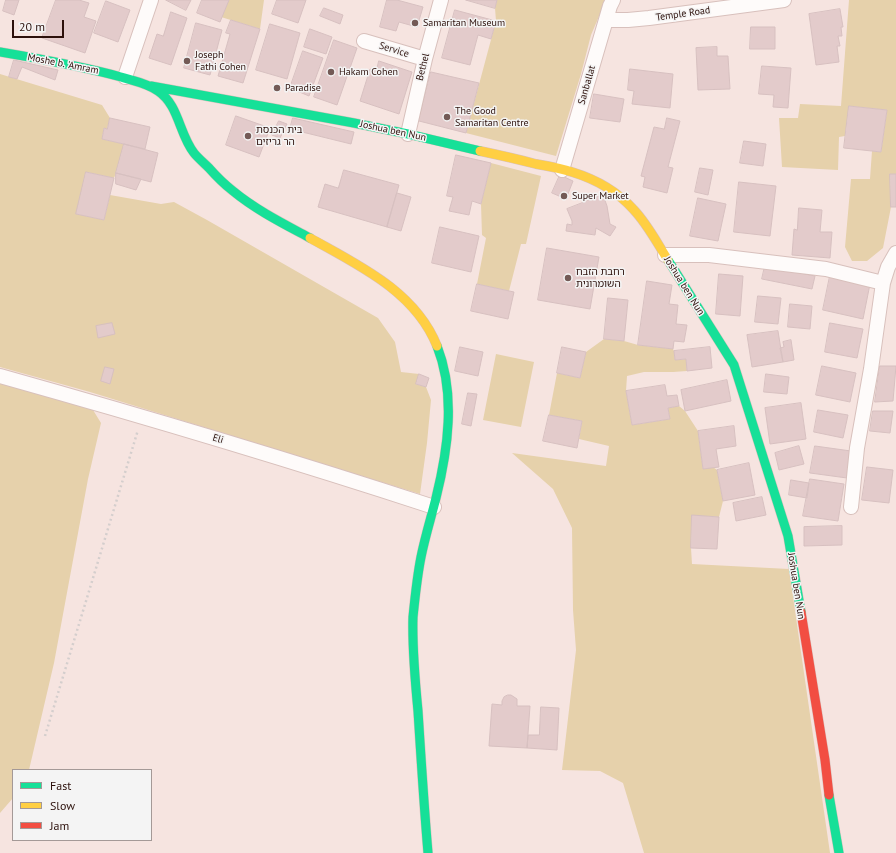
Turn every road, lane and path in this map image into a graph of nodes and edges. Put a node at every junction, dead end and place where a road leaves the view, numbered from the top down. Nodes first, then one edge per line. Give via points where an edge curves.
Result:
1 (151, 0) edge
2 (441, 0) edge
3 (613, 0) edge
4 (784, 0) edge
5 (606, 20) junction
6 (364, 41) dead end
7 (0, 52) edge
8 (425, 60) junction
9 (125, 77) junction
10 (151, 86) junction
11 (408, 134) junction
12 (562, 170) junction
13 (896, 253) edge
14 (665, 255) junction
15 (883, 283) junction
16 (0, 376) edge
17 (142, 416) junction
18 (434, 507) junction
19 (851, 507) dead end
20 (45, 736) dead end
21 (428, 853) edge
22 (839, 853) edge

1 - 9 street
2 - 8 street, Bethel
3 - 5 street, Sanballat
4 - 5 street, Temple Road via 649,18
5 - 12 street, Sanballat
6 - 8 street, Service
7 - 9 street, Moshe b. 'Amram via 56,61
8 - 11 street, Bethel
9 - 10 street, Moshe b. 'Amram
10 - 11 street, Joshua ben Nun
10 - 18 street via 165,95 193,151 228,187 260,209 375,276 392,288 419,314 438,346 448,383 448,432
11 - 12 street, Joshua ben Nun
12 - 14 street, Joshua ben Nun via 588,178 618,194 642,218
13 - 15 street
14 - 15 street via 710,255 826,269
14 - 22 street, Joshua ben Nun via 734,364 788,536
15 - 19 street via 857,448
16 - 17 street, Eli
17 - 18 street, Eli
17 - 20 path
18 - 21 street via 421,558 413,624

